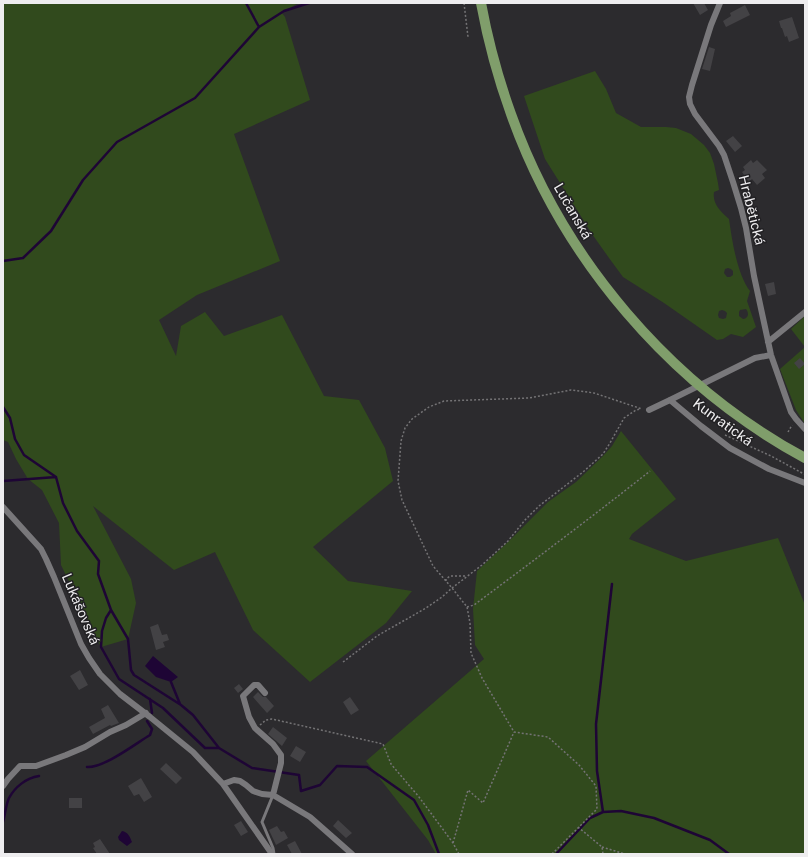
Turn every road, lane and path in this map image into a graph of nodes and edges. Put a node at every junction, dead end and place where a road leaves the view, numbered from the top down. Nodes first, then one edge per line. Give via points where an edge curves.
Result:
1 (464, 3) edge
2 (481, 3) edge
3 (720, 3) edge
4 (468, 36) dead end
5 (805, 312) edge
6 (768, 342) junction
7 (771, 355) junction
8 (708, 393) joint
9 (670, 400) junction
10 (649, 410) dead end
11 (805, 430) edge
12 (722, 433) dead end
13 (805, 458) edge
14 (650, 471) dead end
15 (805, 475) edge
16 (805, 483) edge
17 (3, 508) edge
18 (467, 576) junction
19 (446, 581) junction
20 (452, 588) junction
21 (467, 607) junction
22 (343, 662) dead end
23 (266, 693) dead end
24 (146, 713) junction
25 (255, 728) junction
26 (514, 732) junction
27 (223, 784) junction
28 (3, 786) edge
29 (273, 795) junction
30 (578, 827) junction
31 (453, 844) junction
32 (602, 847) junction
33 (273, 854) edge
34 (352, 854) edge
35 (459, 854) edge
36 (552, 854) edge
37 (603, 854) edge
38 (625, 854) edge

1 - 4 path
2 - 8 main road, Lučanská via 498,75 511,115 530,161 568,232 624,309 651,340
3 - 6 street, Hrabětická via 689,97 695,114 724,155 735,188 746,228
5 - 6 street
6 - 7 street, Hrabětická
7 - 9 street via 755,358
7 - 11 street, Hrabětická via 791,412
8 - 13 main road, Kunratická via 758,430
9 - 10 street
9 - 16 street, Kunratická via 730,448 769,469
12 - 15 path
14 - 21 path via 530,564 474,605
17 - 24 street, Lukášovská via 44,554 81,644 100,674 120,694
18 - 19 path via 450,576
18 - 19 path via 508,541 539,506 603,454 624,418 636,410 643,409 594,393 571,390 529,398 444,401 429,407 412,419 405,428 401,441 398,481 402,500 432,566
18 - 20 path
19 - 20 path
20 - 21 path
20 - 22 path via 426,608 377,636
21 - 26 path via 471,653 482,678
23 - 25 street via 258,685 254,685 243,696
24 - 27 street, Lukášovská via 193,752
24 - 28 street via 66,755 36,766 20,766
25 - 29 street via 281,755
25 - 31 path via 266,720 272,720 384,744 391,764
26 - 30 path via 548,737 579,765 596,786 597,809
26 - 31 path via 483,803 468,790
27 - 29 street via 234,780 240,781 253,791
27 - 33 street, Lukášovská
29 - 33 lane via 262,822
29 - 34 street via 310,817
30 - 32 path
30 - 36 path
31 - 35 path
32 - 37 path
32 - 38 path

